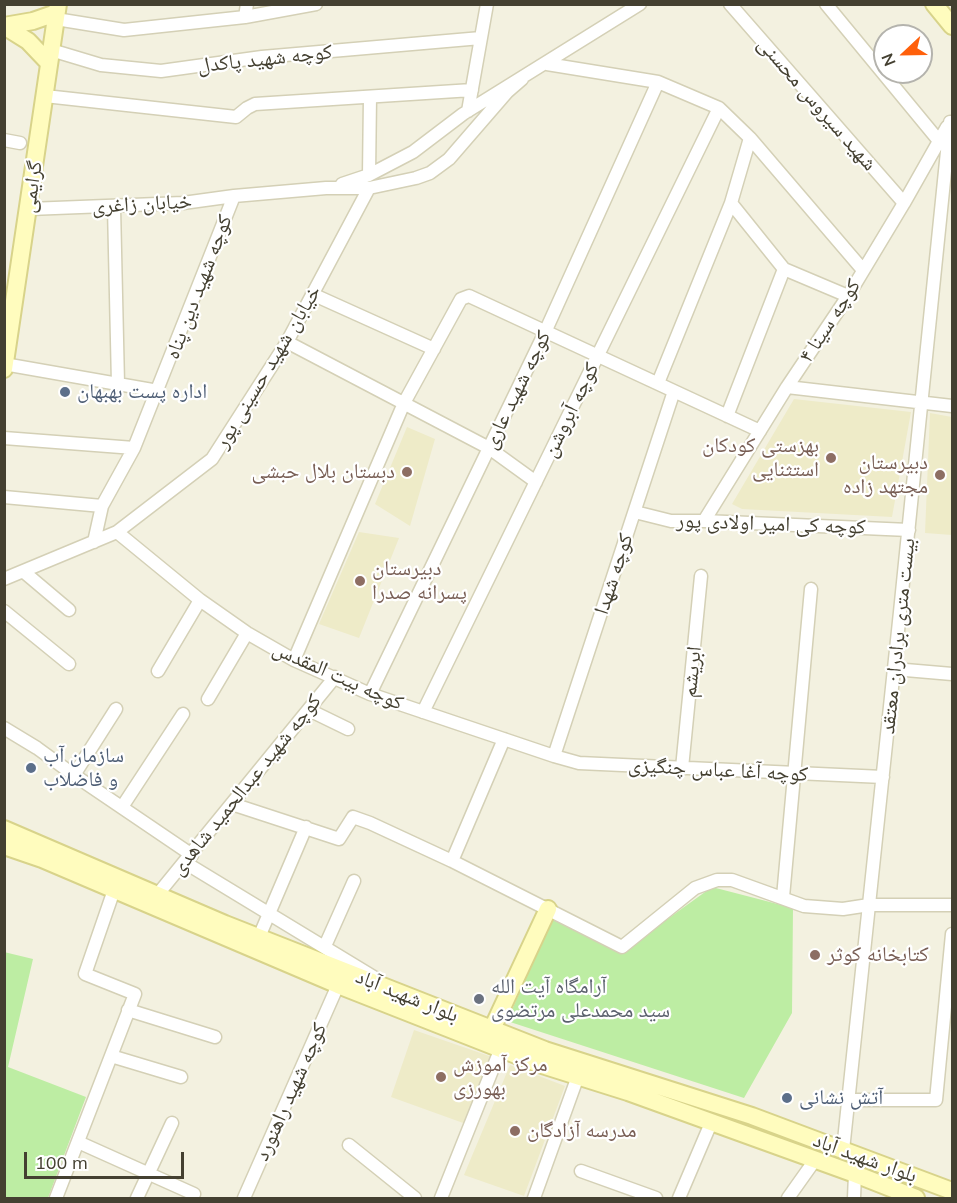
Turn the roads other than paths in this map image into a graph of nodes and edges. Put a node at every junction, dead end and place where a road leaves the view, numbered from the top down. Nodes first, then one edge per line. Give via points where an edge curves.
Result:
1 (487, 4) edge
2 (640, 4) edge
3 (730, 4) edge
4 (826, 4) edge
5 (934, 4) edge
6 (314, 5) edge
7 (246, 11) edge
8 (57, 12) edge
9 (4, 26) edge
10 (952, 26) edge
11 (481, 38) junction
12 (50, 56) junction
13 (547, 64) junction
14 (522, 79) junction
15 (658, 82) junction
16 (472, 90) junction
17 (45, 96) junction
18 (370, 97) junction
19 (719, 108) junction
20 (468, 111) junction
21 (951, 120) edge
22 (750, 138) junction
23 (4, 140) edge
24 (939, 141) junction
25 (20, 143) dead end
26 (369, 181) junction
27 (234, 196) junction
28 (731, 203) junction
29 (904, 203) junction
30 (114, 207) junction
31 (29, 209) junction
32 (784, 269) junction
33 (863, 270) junction
34 (312, 294) junction
35 (848, 296) junction
36 (10, 298) edge
37 (546, 330) junction
38 (287, 342) junction
39 (434, 349) junction
40 (599, 355) junction
41 (5, 366) edge
42 (658, 383) junction
43 (118, 384) junction
44 (787, 387) junction
45 (158, 391) junction
46 (674, 391) junction
47 (404, 403) junction
48 (922, 403) junction
49 (952, 406) edge
50 (727, 416) junction
51 (760, 431) junction
52 (4, 438) edge
53 (134, 448) junction
54 (489, 448) junction
55 (536, 482) junction
56 (4, 497) edge
57 (102, 506) junction
58 (635, 512) junction
59 (704, 521) junction
60 (909, 530) junction
61 (117, 532) junction
62 (94, 542) junction
63 (24, 572) junction
64 (701, 576) dead end
65 (4, 579) edge
66 (811, 589) dead end
67 (200, 600) junction
68 (69, 610) dead end
69 (4, 611) edge
70 (247, 633) junction
71 (294, 660) junction
72 (69, 664) dead end
73 (894, 669) junction
74 (158, 671) dead end
75 (952, 674) edge
76 (335, 677) junction
77 (370, 694) junction
78 (208, 699) dead end
79 (116, 709) dead end
80 (309, 710) junction
81 (423, 712) junction
82 (183, 714) dead end
83 (4, 728) edge
84 (348, 729) dead end
85 (504, 740) junction
86 (554, 756) junction
87 (682, 768) junction
88 (794, 773) junction
89 (74, 775) junction
90 (883, 777) junction
91 (232, 804) junction
92 (122, 807) junction
93 (306, 827) junction
94 (4, 829) edge
95 (4, 846) edge
96 (188, 858) junction
97 (452, 861) junction
98 (354, 881) dead end
99 (114, 890) junction
100 (158, 894) junction
101 (783, 897) junction
102 (869, 904) junction
103 (952, 905) edge
104 (548, 909) junction
105 (269, 914) junction
106 (952, 934) edge
107 (259, 937) junction
108 (325, 946) junction
109 (338, 984) junction
110 (399, 993) junction
111 (128, 1010) junction
112 (492, 1029) junction
113 (215, 1037) dead end
114 (501, 1048) junction
115 (111, 1056) junction
116 (578, 1076) junction
117 (181, 1077) dead end
118 (848, 1100) junction
119 (172, 1123) dead end
120 (711, 1123) junction
121 (78, 1142) junction
122 (349, 1145) dead end
123 (843, 1150) junction
124 (815, 1160) junction
125 (581, 1171) dead end
126 (855, 1174) junction
127 (149, 1175) junction
128 (952, 1191) edge
129 (194, 1194) dead end
130 (56, 1198) edge
131 (137, 1198) edge
132 (244, 1198) edge
133 (415, 1198) edge
134 (441, 1198) edge
135 (534, 1198) edge
136 (657, 1198) edge
137 (679, 1198) edge
138 (788, 1198) edge
139 (854, 1198) edge
140 (916, 1198) edge

1 - 11 street
2 - 13 street
3 - 29 street, شهید سیروس محسنی
4 - 24 street
5 - 10 main road
6 - 7 street
7 - 8 street via 124,30
8 - 9 main road
8 - 12 main road, گرایمی
9 - 12 main road
11 - 12 street, کوچه شهید پاکدل via 262,57 161,71
11 - 16 street
12 - 17 main road, گرایمی
13 - 14 street
13 - 15 street
14 - 20 street
14 - 26 street, خیابان زاغری via 449,159 429,173 416,178
15 - 19 street
15 - 37 street, کوچه شهید عاری
16 - 18 street
16 - 20 street
17 - 18 street via 236,117 255,105
17 - 31 main road, گرایمی
18 - 26 street
19 - 22 street
19 - 40 street, کوچه آبروشن
20 - 26 street
21 - 24 street, کوچه سینا ۴
21 - 48 street, بیست متری برادران معتقد
22 - 28 street
22 - 33 street
23 - 25 street
24 - 29 street, کوچه سینا ۴
26 - 27 street, خیابان زاغری
26 - 34 street, خیابان شهید حسینی پور
27 - 30 street, خیابان زاغری
27 - 45 street, کوچه شهید دین پناه
28 - 32 street
28 - 42 street
29 - 33 street, کوچه سینا ۴
30 - 31 street, خیابان زاغری
30 - 43 street
31 - 36 main road, گرایمی
32 - 35 street
32 - 50 street
33 - 35 street, کوچه سینا ۴
34 - 38 street, خیابان شهید حسینی پور
34 - 39 street
35 - 44 street, کوچه سینا ۴
36 - 41 main road, گرایمی
37 - 39 street via 465,296
37 - 40 street
37 - 54 street, کوچه شهید عاری
38 - 47 street
38 - 61 street, خیابان شهید حسینی پور via 212,459
39 - 47 street
40 - 42 street
40 - 55 street, کوچه آبروشن
41 - 43 street
42 - 46 street
43 - 45 street
44 - 48 street
44 - 51 street, کوچه سینا ۴
45 - 53 street, کوچه شهید دین پناه
46 - 50 street
46 - 58 street, کوچه شهدا
47 - 54 street
47 - 71 street
48 - 49 street
48 - 60 street, بیست متری برادران معتقد
50 - 51 street
51 - 59 street, کوچه سینا ۴
52 - 53 street
53 - 57 street, کوچه شهید دین پناه
54 - 55 street
54 - 77 street, کوچه شهید عاری
55 - 81 street, کوچه آبروشن
56 - 57 street
57 - 62 street, کوچه شهید دین پناه
58 - 59 street, کوچه کی امیر اولادی پور via 671,521
58 - 86 street, کوچه شهدا
59 - 60 street, کوچه کی امیر اولادی پور
60 - 73 street, بیست متری برادران معتقد
61 - 62 street, خیابان شهید حسینی پور
61 - 67 street, کوچه بیت المقدس
62 - 63 street, خیابان شهید حسینی پور
63 - 65 street, خیابان شهید حسینی پور
63 - 68 street
64 - 87 street, ابریشم
66 - 88 street
67 - 70 street, کوچه بیت المقدس
67 - 74 street
69 - 72 street
70 - 71 street, کوچه بیت المقدس
70 - 78 street
71 - 76 street, کوچه بیت المقدس
73 - 75 street
73 - 90 street, بیست متری برادران معتقد
76 - 77 street, کوچه بیت المقدس
76 - 80 street, کوچه شهید عبدالحمید شاهدی
77 - 81 street, کوچه بیت المقدس
79 - 89 street
80 - 84 street
80 - 91 street, کوچه شهید عبدالحمید شاهدی
81 - 85 street, کوچه بیت المقدس
82 - 92 street
83 - 89 street
85 - 86 street, کوچه بیت المقدس
85 - 97 street
86 - 87 street, کوچه آغا عباس چنگیزی via 579,763
87 - 88 street, کوچه آغا عباس چنگیزی
88 - 90 street, کوچه آغا عباس چنگیزی
88 - 101 street
89 - 92 street
90 - 102 street, بیست متری برادران معتقد
91 - 93 street
91 - 96 street, کوچه شهید عبدالحمید شاهدی
92 - 96 street
93 - 97 street via 339,839 353,817
93 - 105 street
94 - 100 main road, بلوار شهید آباد
95 - 99 main road, بلوار شهید آباد
96 - 100 street, کوچه شهید عبدالحمید شاهدی
96 - 105 street
97 - 104 street
98 - 108 street
99 - 109 main road, بلوار شهید آباد
99 - 111 street via 85,974 135,994
100 - 107 main road, بلوار شهید آباد
101 - 102 street via 804,906 843,909
101 - 104 street via 732,880 717,880 695,888 622,946
102 - 103 street
102 - 118 street, بیست متری برادران معتقد
104 - 112 main road
105 - 107 street
105 - 108 street
106 - 118 street via 936,1100
107 - 110 main road, بلوار شهید آباد
108 - 110 street
109 - 114 main road, بلوار شهید آباد
109 - 132 street, کوچه شهید راهنورد
110 - 112 main road, بلوار شهید آباد
111 - 113 street
111 - 115 street
112 - 123 main road, بلوار شهید آباد
114 - 116 main road, بلوار شهید آباد
114 - 134 street
115 - 117 street
115 - 121 street
116 - 120 main road, بلوار شهید آباد
116 - 135 street
118 - 123 street, بیست متری برادران معتقد
119 - 127 street
120 - 124 main road, بلوار شهید آباد
120 - 137 street
121 - 127 street
121 - 130 street
122 - 133 street
123 - 128 main road, بلوار شهید آباد
124 - 126 main road, بلوار شهید آباد
124 - 138 street
125 - 136 street
126 - 139 street
126 - 140 main road, بلوار شهید آباد
127 - 129 street
127 - 131 street

